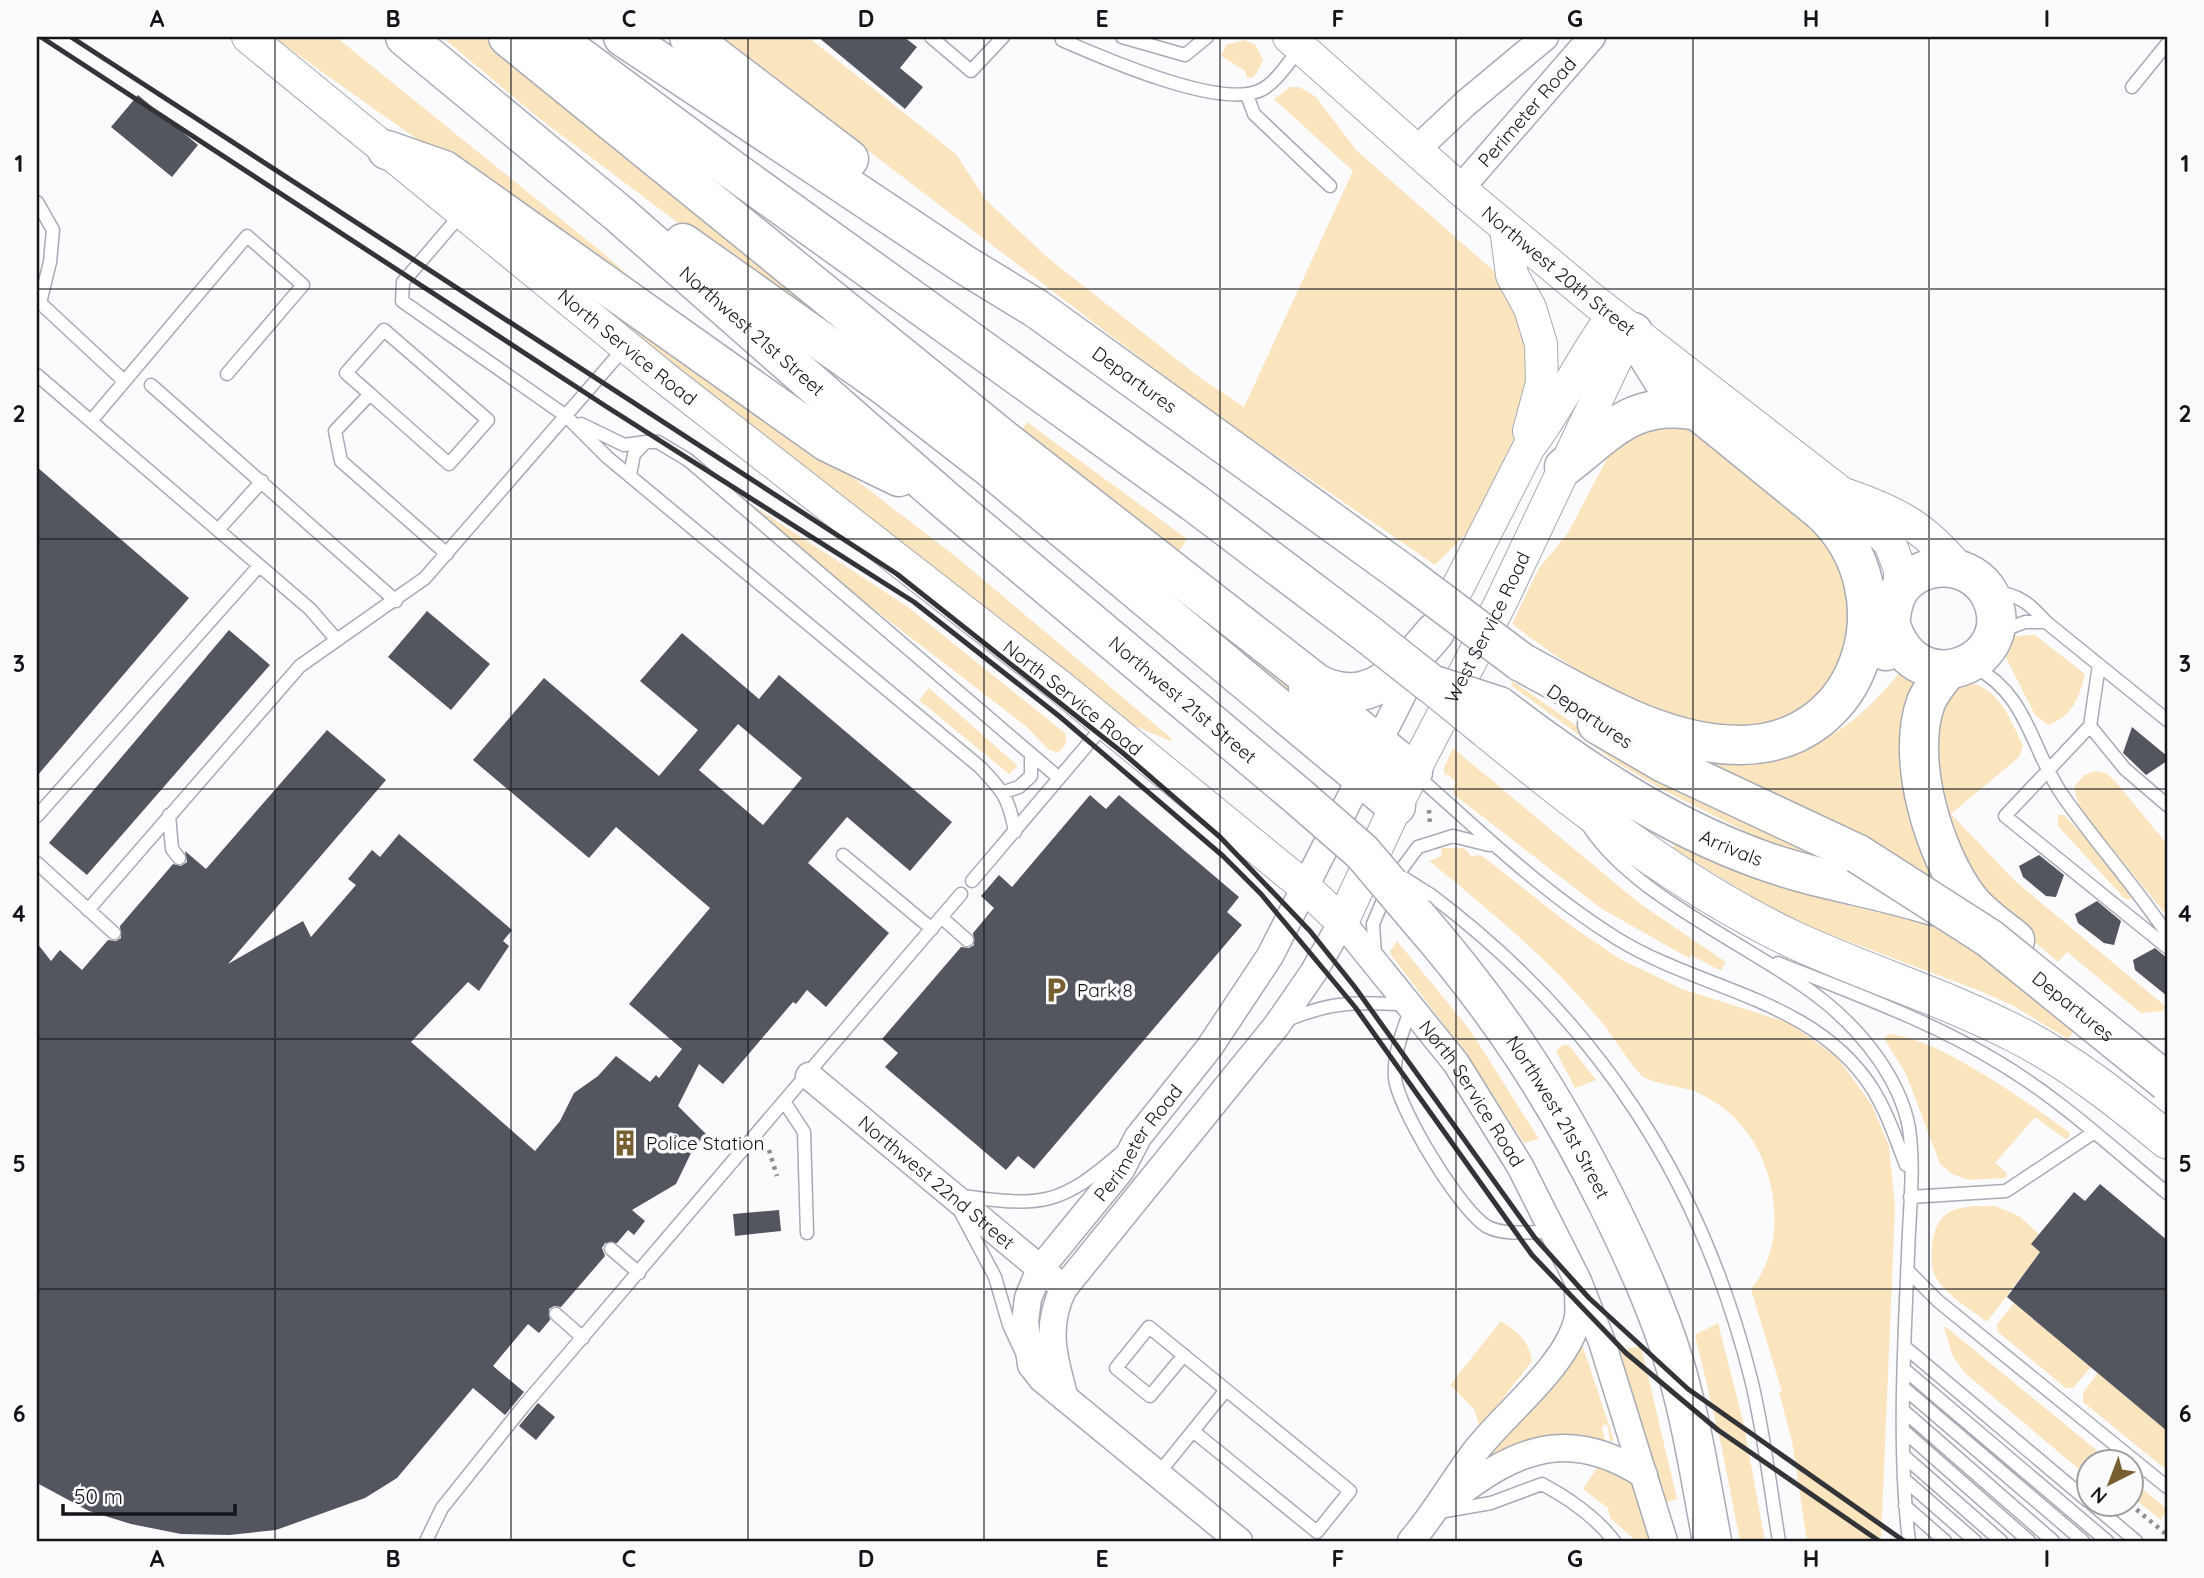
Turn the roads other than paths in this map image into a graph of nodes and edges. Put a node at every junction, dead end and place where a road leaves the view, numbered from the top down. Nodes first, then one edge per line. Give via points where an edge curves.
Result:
1 (248, 37) edge
2 (405, 37) edge
3 (508, 37) edge
4 (553, 37) edge
5 (623, 37) edge
6 (689, 37) edge
7 (931, 37) edge
8 (1003, 37) edge
9 (1122, 37) edge
10 (1207, 37) edge
11 (1545, 37) edge
12 (1592, 37) edge
13 (1062, 40) dead end
14 (1295, 42) edge
15 (2167, 44) edge
16 (2132, 87) dead end
17 (1247, 95) junction
18 (500, 116) junction
19 (387, 149) junction
20 (1416, 150) junction
21 (1330, 186) dead end
22 (1460, 189) junction
23 (37, 202) edge
24 (463, 212) junction
25 (1506, 228) junction
26 (38, 302) edge
27 (1037, 309) junction
28 (1623, 324) junction
29 (626, 346) junction
30 (227, 374) dead end
31 (37, 375) edge
32 (124, 381) junction
33 (151, 385) dead end
34 (370, 394) junction
35 (1698, 411) junction
36 (566, 416) junction
37 (91, 421) junction
38 (646, 442) junction
39 (1529, 446) junction
40 (1564, 467) junction
41 (630, 475) junction
42 (262, 481) junction
43 (1840, 492) junction
44 (945, 500) junction
45 (218, 530) junction
46 (447, 554) junction
47 (259, 566) junction
48 (1975, 581) junction
49 (1900, 589) junction
50 (396, 601) junction
51 (2046, 622) junction
52 (1892, 628) junction
53 (1435, 632) junction
54 (336, 639) junction
55 (1969, 659) junction
56 (1521, 663) junction
57 (2099, 665) junction
58 (1291, 667) junction
59 (1836, 701) junction
60 (1493, 718) junction
61 (2167, 720) edge
62 (1105, 723) junction
63 (2090, 726) junction
64 (1031, 754) junction
65 (1369, 761) junction
66 (2047, 772) junction
67 (1059, 778) junction
68 (1004, 792) junction
69 (1414, 794) junction
70 (1570, 798) junction
71 (2164, 802) edge
72 (2167, 814) edge
73 (169, 815) junction
74 (37, 816) edge
75 (1015, 832) junction
76 (1494, 846) junction
77 (843, 855) dead end
78 (179, 858) dead end
79 (37, 863) edge
80 (972, 881) dead end
81 (1305, 887) junction
82 (961, 894) dead end
83 (1425, 907) junction
84 (88, 910) junction
85 (941, 917) junction
86 (1342, 922) junction
87 (932, 929) junction
88 (114, 933) dead end
89 (2167, 934) edge
90 (967, 940) dead end
91 (2167, 947) edge
92 (1758, 956) junction
93 (1376, 962) junction
94 (1412, 1005) junction
95 (1277, 1025) junction
96 (808, 1076) junction
97 (2167, 1082) edge
98 (785, 1103) junction
99 (2093, 1133) junction
100 (1138, 1137) junction
101 (2163, 1137) edge
102 (1909, 1176) junction
103 (2167, 1193) edge
104 (951, 1195) junction
105 (1910, 1197) junction
106 (1553, 1232) junction
107 (807, 1233) dead end
108 (611, 1250) dead end
109 (1040, 1269) junction
110 (1907, 1270) junction
111 (639, 1273) junction
112 (1578, 1281) junction
113 (1063, 1288) junction
114 (556, 1314) dead end
115 (583, 1338) junction
116 (1905, 1347) junction
117 (1184, 1355) junction
118 (1031, 1366) junction
119 (1905, 1370) junction
120 (1905, 1388) junction
121 (1226, 1390) junction
122 (1065, 1398) junction
123 (1905, 1412) junction
124 (1193, 1431) junction
125 (1905, 1432) junction
126 (1904, 1457) junction
127 (1158, 1474) junction
128 (1644, 1475) junction
129 (1905, 1480) junction
130 (2167, 1486) edge
131 (2074, 1490) edge
132 (1905, 1506) junction
133 (1434, 1514) junction
134 (2108, 1518) edge
135 (1908, 1536) edge
136 (426, 1541) edge
137 (1239, 1541) edge
138 (1411, 1541) edge
139 (1614, 1541) edge
140 (1664, 1541) edge
141 (1712, 1541) edge
142 (1779, 1541) edge
143 (1921, 1541) edge
144 (1945, 1541) edge
145 (1975, 1541) edge
146 (2001, 1541) edge
147 (2029, 1541) edge
148 (2053, 1541) edge
149 (2083, 1541) edge
150 (2107, 1541) edge
151 (2136, 1541) edge

1 - 19 street, North Service Road
2 - 18 main road, Northwest 21st Street
3 - 58 main road
4 - 60 main road, Arrivals, bridge via 1114,443 1431,684
5 - 27 main road
6 - 27 main road via 973,253
7 - 8 lane via 971,71
9 - 10 lane via 1185,55
11 - 20 street, Perimeter Road
12 - 22 street, Perimeter Road
13 - 17 lane via 1181,86
14 - 17 lane via 1264,89
14 - 20 street, Northwest 20th Street
15 - 16 lane
17 - 21 lane via 1254,114
18 - 44 main road, Northwest 21st Street via 618,213
18 - 65 main road via 885,386
19 - 24 street, North Service Road
19 - 44 main road via 444,170 827,442
20 - 22 street, Northwest 20th Street
22 - 25 street, Northwest 20th Street
23 - 26 lane via 53,230 50,262
24 - 29 street, North Service Road
24 - 36 lane via 402,282 402,301
25 - 28 street, Northwest 20th Street
25 - 39 street via 1512,275 1530,308 1541,344 1542,383 1528,433
26 - 32 lane
27 - 56 main road, Departures, bridge
28 - 35 main road via 1666,384
28 - 39 street via 1583,358 1549,421
28 - 40 street, West Service Road via 1616,359
28 - 43 street, Northwest 20th Street
29 - 36 lane
29 - 62 street, North Service Road
30 - 32 lane via 303,285 247,236
31 - 37 lane
32 - 37 lane
33 - 42 lane
34 - 34 lane via 346,373 384,330 488,420 449,464
34 - 46 lane via 335,432 341,461
35 - 40 main road via 1669,407 1633,414
35 - 59 main road via 1822,512 1854,551 1865,581 1868,618 1861,653
36 - 38 lane via 624,445
36 - 41 lane
36 - 46 lane
37 - 45 lane
38 - 41 lane via 634,454
38 - 64 lane via 658,442 688,460
39 - 53 street
40 - 69 street, West Service Road
41 - 68 lane via 980,767
42 - 45 lane
42 - 50 lane
43 - 48 street, Northwest 20th Street via 1896,512
43 - 49 street, Northwest 20th Street via 1890,543 1900,570
44 - 83 main road, Northwest 21st Street, bridge
45 - 47 lane
46 - 50 lane
47 - 54 lane via 310,609
47 - 74 lane
48 - 49 main road via 1933,568
48 - 51 lane via 2032,605
48 - 55 main road via 1996,617
49 - 52 main road
50 - 54 lane
51 - 55 lane via 2012,625
51 - 57 lane
52 - 55 main road via 1897,643 1918,664
52 - 59 main road via 1875,672
53 - 58 main road via 1387,678 1358,694 1328,690
53 - 65 street
54 - 73 lane via 300,666
55 - 60 main road, Arrivals via 1925,705 1921,780 1946,864 1972,903 2052,970 1943,909 1820,879 1699,834
55 - 66 lane via 2011,695
56 - 59 main road via 1647,724 1718,743 1762,743 1790,736 1811,726
56 - 97 main road, Departures, bridge via 1548,690 1634,746 1858,854 1989,938
57 - 61 lane
57 - 63 lane
58 - 65 main road
60 - 70 main road
62 - 67 lane
62 - 81 street, North Service Road
63 - 66 lane
63 - 71 lane via 2125,769
64 - 67 lane
64 - 68 lane via 1031,776
65 - 69 main road
65 - 81 street
66 - 89 lane
66 - 91 lane via 2005,816
67 - 75 lane
68 - 75 lane
69 - 76 lane
69 - 86 street, West Service Road
70 - 92 lane via 1605,852
70 - 101 main road via 1757,920 2046,1051
71 - 72 lane
73 - 78 lane via 172,849
73 - 84 lane
75 - 80 lane
76 - 93 lane via 1453,836 1418,847 1389,886 1373,924
76 - 102 lane via 1584,916 1646,956 1784,1012 1824,1035 1872,1088
77 - 87 lane
79 - 84 lane
81 - 86 street, North Service Road
81 - 100 street, Perimeter Road via 1270,956 1223,1030
82 - 85 lane
83 - 141 main road, Northwest 21st Street via 1534,1067 1576,1140 1649,1290 1687,1410
83 - 142 lane via 1495,946 1559,1010 1622,1090 1681,1188 1721,1282 1748,1368
84 - 88 lane
85 - 87 lane
85 - 90 lane
86 - 93 street, North Service Road
86 - 95 street, Perimeter Road
87 - 96 lane
92 - 99 lane via 1890,1008 1996,1061
92 - 102 lane via 1841,1016 1876,1057 1891,1081 1909,1129
93 - 94 street, North Service Road
94 - 95 lane via 1356,1002 1321,1006
94 - 106 street, North Service Road via 1500,1131
94 - 106 lane via 1395,1054 1398,1095 1408,1116 1478,1220 1498,1231
95 - 113 street, Perimeter Road
96 - 98 lane
96 - 104 street, Northwest 22nd Street
98 - 107 lane via 804,1132
98 - 111 lane
99 - 103 lane
99 - 105 lane via 2006,1191
100 - 104 lane via 1096,1174 1056,1199 1014,1204
100 - 109 street, Perimeter Road via 1121,1170
102 - 105 lane
104 - 109 street, Northwest 22nd Street
104 - 118 lane via 995,1277 1015,1343
105 - 110 lane
106 - 112 street, North Service Road
108 - 111 lane
109 - 113 street, Northwest 22nd Street
109 - 118 street, Perimeter Road via 1028,1298 1025,1322
110 - 116 lane
110 - 130 lane via 1938,1301
111 - 115 lane
112 - 128 street, North Service Road
112 - 133 street via 1578,1316 1570,1339 1474,1453
113 - 122 street, Perimeter Road via 1051,1333
114 - 115 lane
115 - 136 lane via 442,1508
116 - 119 lane
116 - 131 lane
117 - 117 lane via 1149,1327 1116,1368 1150,1396
117 - 121 lane
118 - 122 street
119 - 120 lane
119 - 150 lane
120 - 123 lane
120 - 149 lane
121 - 124 lane
121 - 124 lane via 1350,1491 1317,1532
122 - 127 street
123 - 125 lane
123 - 148 lane
124 - 127 lane
125 - 126 lane
125 - 147 lane
126 - 129 lane
126 - 146 lane
127 - 137 street
128 - 133 street via 1595,1451 1542,1450 1491,1469
128 - 140 street, North Service Road
129 - 132 lane
129 - 145 lane
132 - 135 lane
132 - 144 lane
133 - 138 street
133 - 139 lane via 1491,1503 1542,1484 1600,1522
134 - 151 lane
135 - 143 lane

